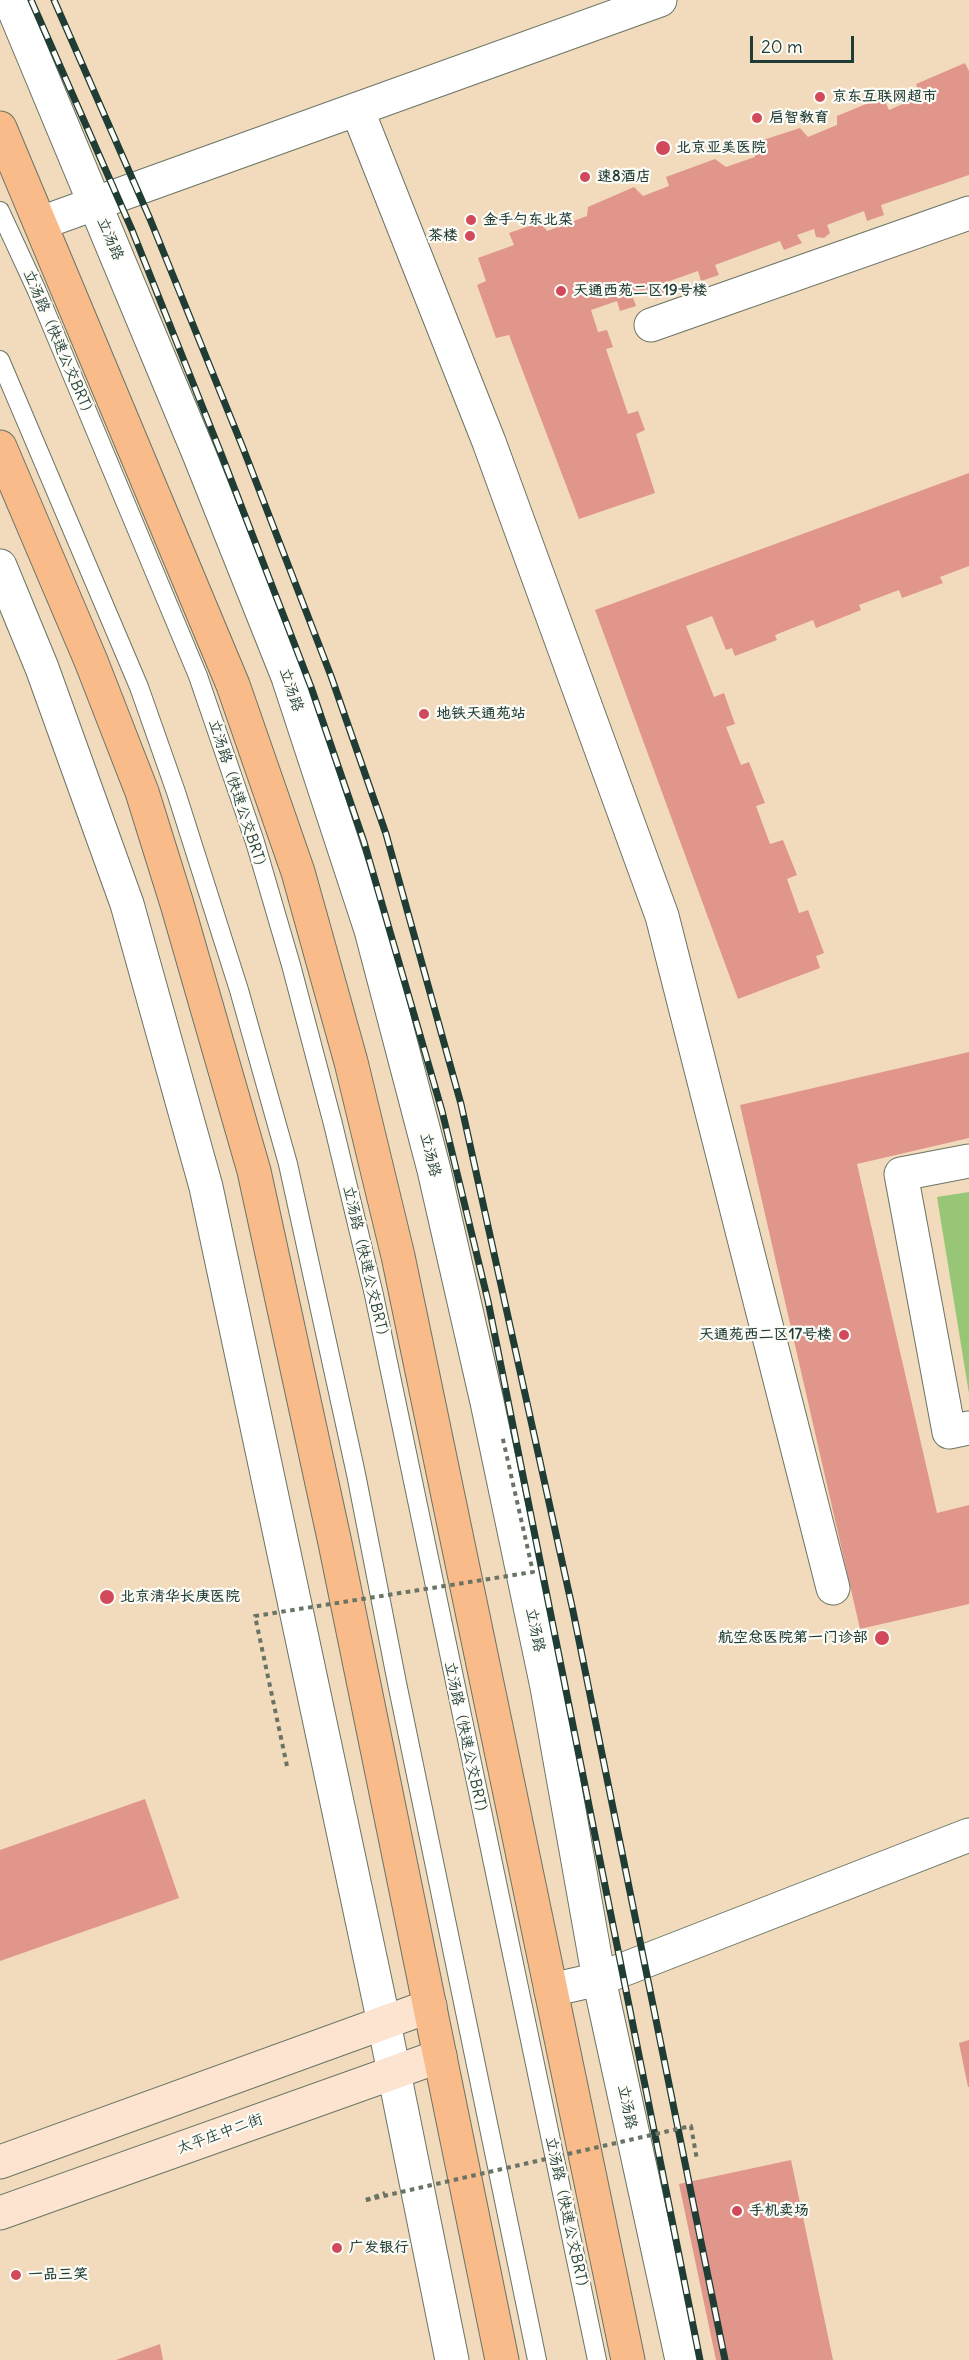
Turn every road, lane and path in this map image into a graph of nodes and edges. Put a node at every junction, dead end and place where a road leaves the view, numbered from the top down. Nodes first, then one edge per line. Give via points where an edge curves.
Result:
1 (10, 0) edge
2 (660, 0) edge
3 (357, 109) junction
4 (0, 128) edge
5 (96, 204) junction
6 (0, 211) edge
7 (969, 213) edge
8 (41, 222) junction
9 (651, 325) dead end
10 (0, 360) edge
11 (0, 447) edge
12 (0, 566) edge
13 (969, 1161) edge
14 (969, 1428) edge
15 (502, 1435) dead end
16 (833, 1588) dead end
17 (287, 1766) dead end
18 (969, 1835) edge
19 (599, 1979) junction
20 (551, 1990) junction
21 (430, 2006) junction
22 (384, 2023) junction
23 (440, 2056) junction
24 (394, 2072) junction
25 (697, 2160) dead end
26 (0, 2162) edge
27 (366, 2200) dead end
28 (0, 2213) edge
29 (452, 2360) edge
30 (502, 2360) edge
31 (537, 2360) edge
32 (597, 2360) edge
33 (628, 2360) edge
34 (682, 2360) edge

1 - 5 street, 立汤路
2 - 3 street
3 - 5 street
3 - 16 street via 489,442 662,916
4 - 8 main road
5 - 8 street
5 - 19 street, 立汤路 via 288,677 371,930 434,1170 487,1402 546,1687
6 - 32 lane, 立汤路（快速公交BRT） via 198,676 255,842 291,965 374,1295
7 - 9 street
8 - 20 main road via 233,685 298,872 351,1062 398,1256
10 - 31 lane via 139,687 239,990 288,1164 356,1474
11 - 21 main road via 142,792 254,1171
12 - 22 street via 42,668 128,904 206,1187
13 - 14 street via 901,1174 949,1432
15 - 17 path, bridge via 533,1572 255,1616
18 - 19 street
19 - 20 street
19 - 34 street, 立汤路
20 - 33 main road
21 - 22 main road
21 - 23 main road
22 - 24 street
22 - 26 main road
23 - 24 main road, 太平庄中二街
23 - 30 main road
24 - 28 main road, 太平庄中二街
24 - 29 street
25 - 27 path, bridge via 691,2126

